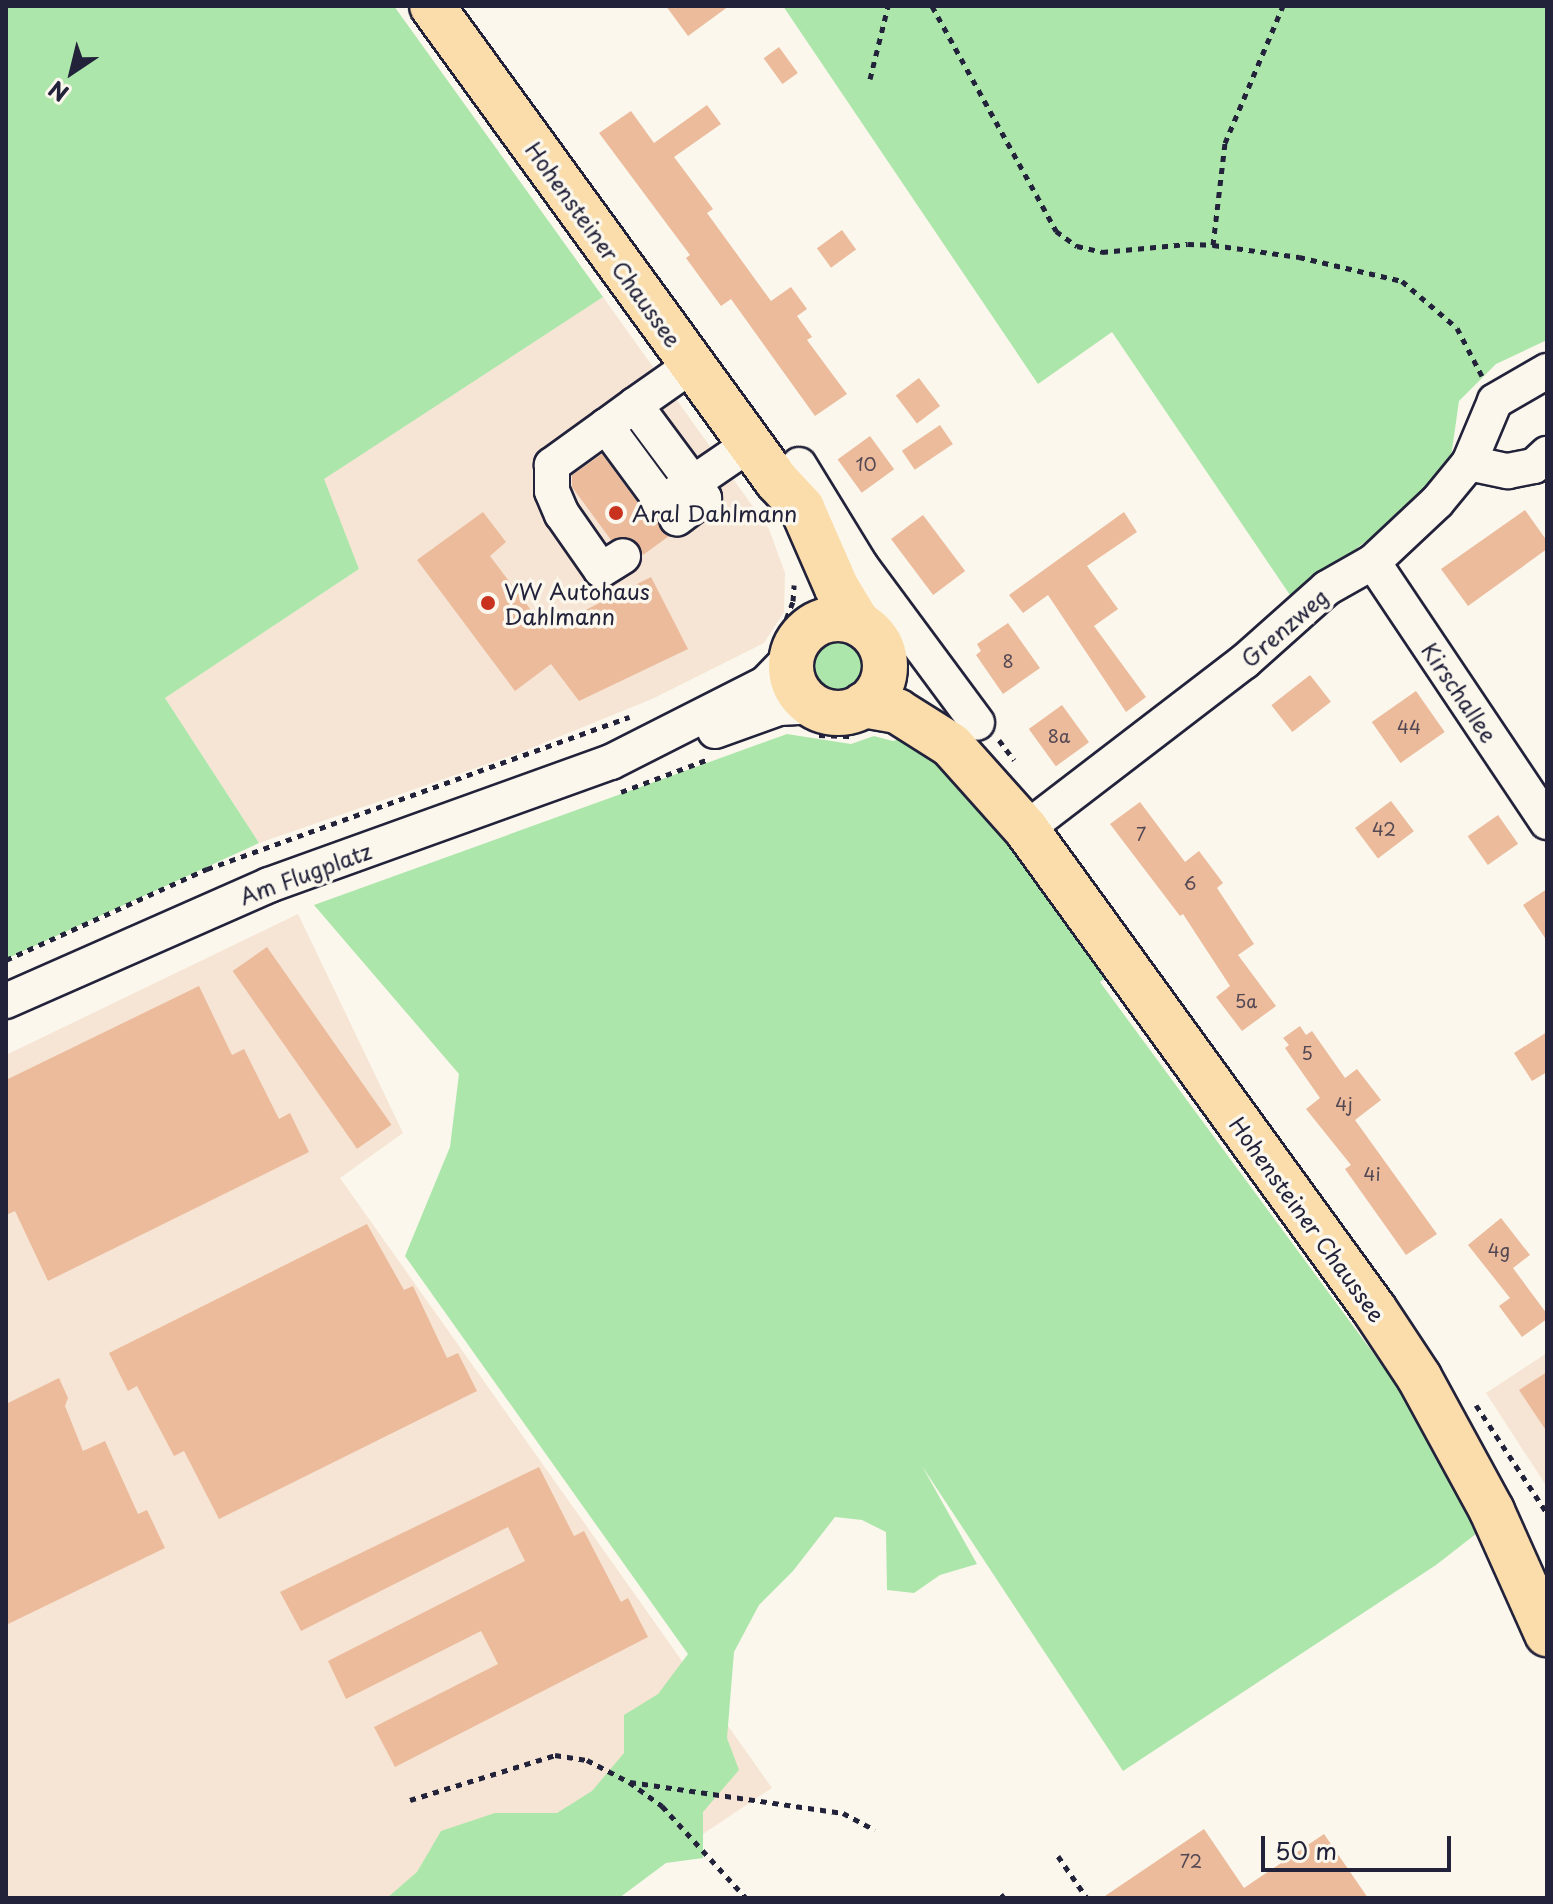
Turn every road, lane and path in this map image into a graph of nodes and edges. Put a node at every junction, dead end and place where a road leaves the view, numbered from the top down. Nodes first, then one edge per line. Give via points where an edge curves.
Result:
1 (432, 6) edge
2 (888, 6) edge
3 (932, 6) edge
4 (1283, 6) edge
5 (870, 79) dead end
6 (1213, 245) junction
7 (692, 365) junction
8 (1546, 375) edge
9 (1495, 401) junction
10 (635, 405) junction
11 (606, 426) junction
12 (750, 444) junction
13 (1547, 454) edge
14 (1469, 463) junction
15 (788, 473) junction
16 (693, 483) junction
17 (677, 518) dead end
18 (623, 556) dead end
19 (1373, 562) junction
20 (859, 624) junction
21 (799, 644) junction
22 (885, 658) junction
23 (634, 715) dead end
24 (813, 720) junction
25 (862, 720) junction
26 (977, 723) dead end
27 (714, 757) dead end
28 (611, 762) junction
29 (609, 796) dead end
30 (1547, 822) edge
31 (1026, 829) junction
32 (6, 960) edge
33 (6, 1001) edge
34 (1547, 1634) edge
35 (629, 1782) junction
36 (410, 1800) dead end
37 (875, 1830) dead end
38 (1058, 1856) dead end
39 (746, 1898) edge
40 (1087, 1898) edge

1 - 7 main road, Hohensteiner Chaussee
2 - 5 path
3 - 6 path via 1056,231 1077,246 1102,252
4 - 6 path via 1225,143
6 - 9 path via 1299,257 1402,281 1457,328
7 - 10 street
7 - 12 main road, Hohensteiner Chaussee
8 - 9 street
9 - 14 street, Grenzweg
10 - 11 street
10 - 16 street
11 - 16 street via 662,502
11 - 18 street via 552,465 552,491 601,570
12 - 15 main road, Hohensteiner Chaussee
12 - 16 street
13 - 14 street via 1534,466 1508,471
14 - 19 street, Grenzweg via 1437,502
15 - 20 main road, Hohensteiner Chaussee via 837,588
15 - 21 main road, Hohensteiner Chaussee via 812,599
15 - 26 street
16 - 17 street via 704,498
19 - 30 street, Kirschallee
19 - 31 street, Grenzweg via 1327,588 1244,662
20 - 21 main road via 830,619
20 - 22 main road via 880,644
21 - 24 main road via 794,683
21 - 28 street, Am Flugplatz via 765,684
22 - 25 main road via 880,688
22 - 31 main road, Hohensteiner Chaussee via 969,740
23 - 32 path via 207,869
24 - 25 main road via 843,713
24 - 25 path via 844,738
24 - 28 street, Am Flugplatz via 779,708 671,747
25 - 31 main road, Hohensteiner Chaussee via 897,711 951,745
27 - 29 path
28 - 33 street, Am Flugplatz via 269,885
31 - 34 main road, Hohensteiner Chaussee via 1404,1354 1464,1455
35 - 36 path via 587,1760 555,1755
35 - 37 path via 843,1813
35 - 39 path via 662,1806
38 - 40 path

